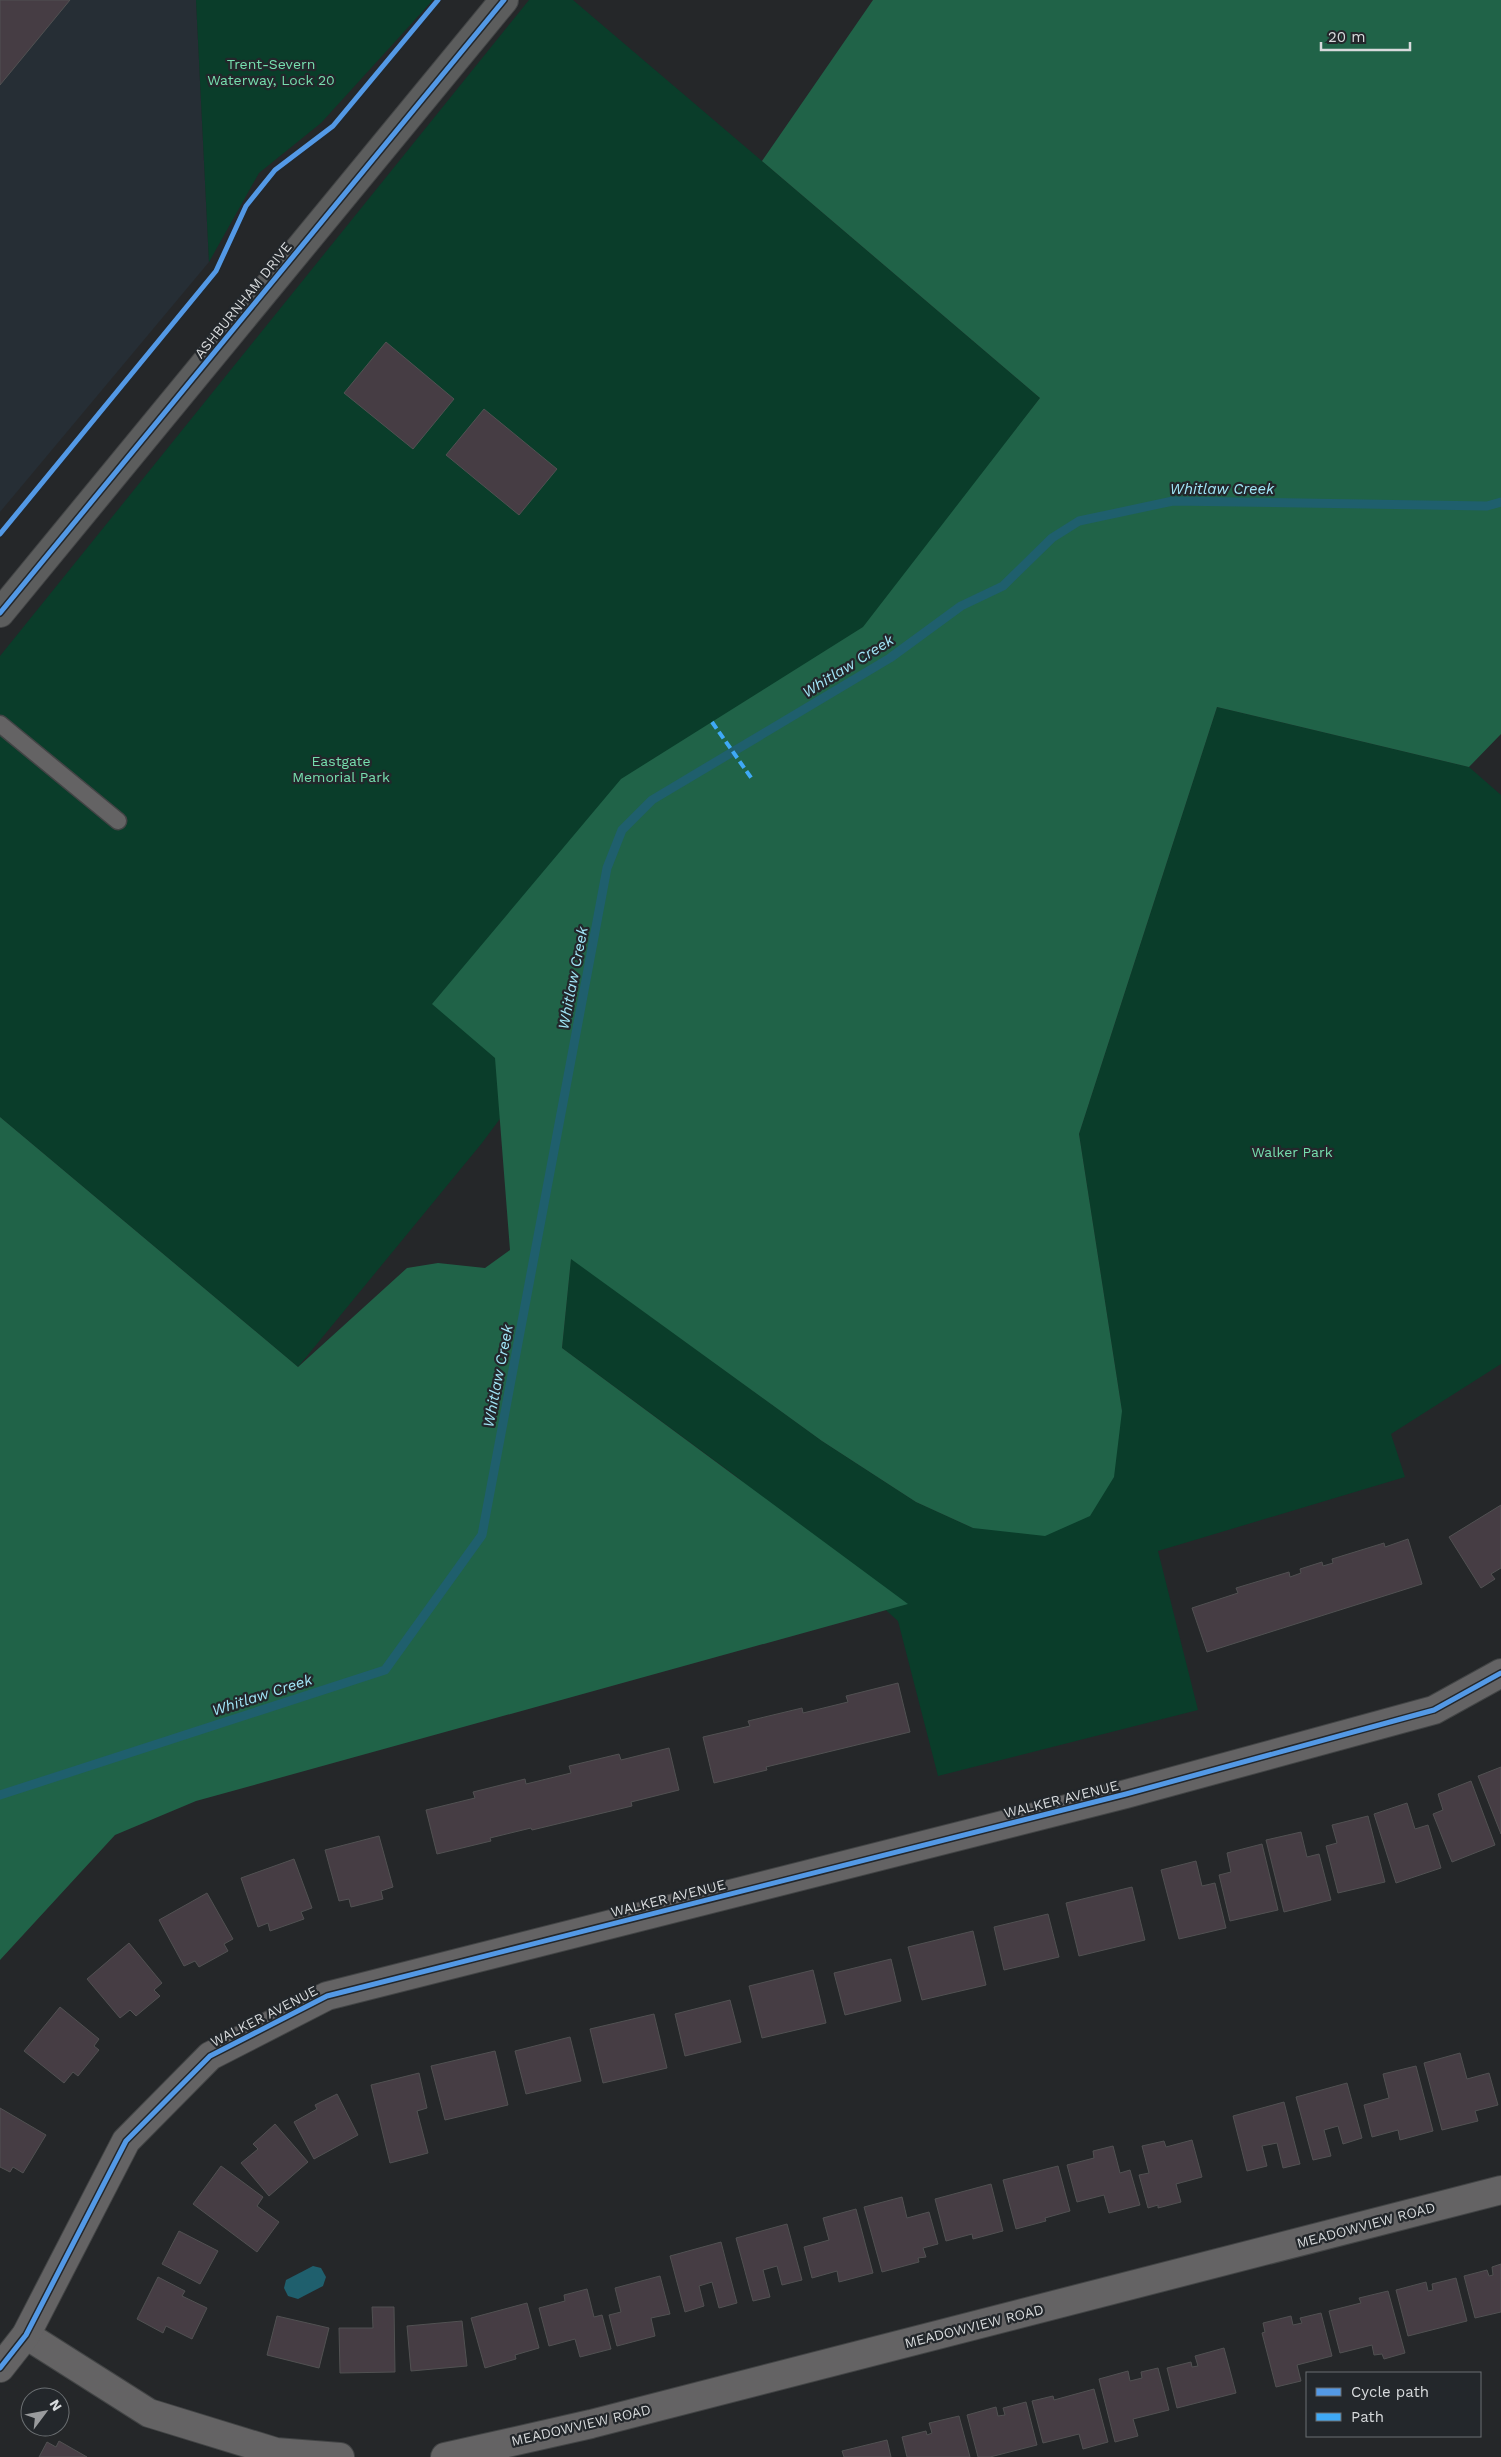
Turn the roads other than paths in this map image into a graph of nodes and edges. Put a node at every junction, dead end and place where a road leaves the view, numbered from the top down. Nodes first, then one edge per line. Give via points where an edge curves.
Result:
1 (504, 0) edge
2 (0, 613) edge
3 (0, 724) edge
4 (118, 821) dead end
5 (1501, 1673) edge
6 (1501, 2190) edge
7 (26, 2335) junction
8 (0, 2368) edge
9 (340, 2457) edge
10 (445, 2457) edge

1 - 2 main road, ASHBURNHAM DRIVE
3 - 4 lane
5 - 7 street, WALKER AVENUE via 1434,1710 1126,1794 327,1996 210,2056 126,2141
6 - 10 street, MEADOWVIEW ROAD via 591,2424
7 - 8 street, WALKER AVENUE
7 - 9 street via 149,2413 276,2452

